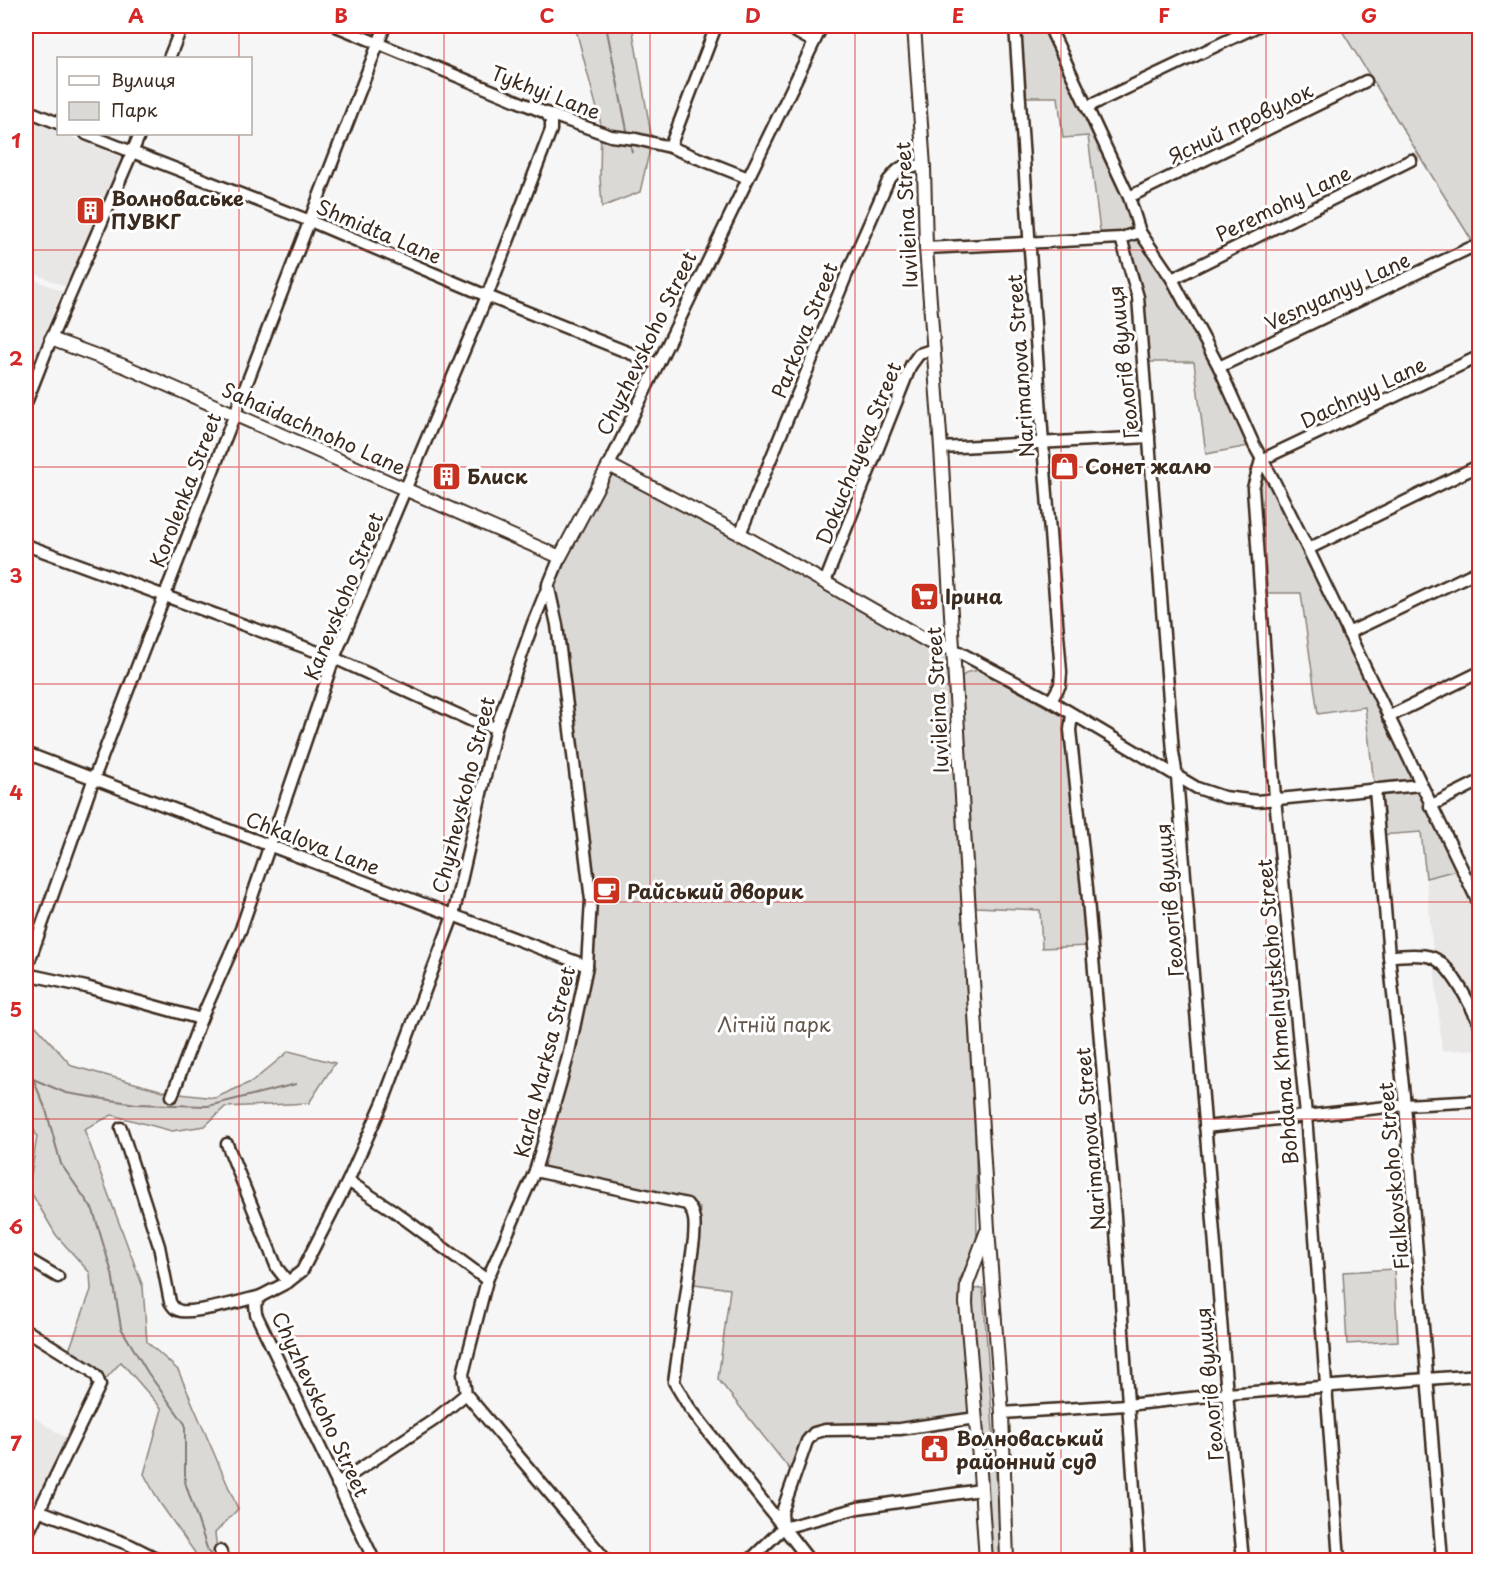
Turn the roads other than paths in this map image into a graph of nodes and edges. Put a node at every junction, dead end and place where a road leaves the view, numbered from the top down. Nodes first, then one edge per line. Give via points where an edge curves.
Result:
1 (182, 26) edge
2 (336, 26) edge
3 (385, 26) edge
4 (716, 26) edge
5 (784, 26) edge
6 (822, 26) edge
7 (914, 26) edge
8 (1015, 26) edge
9 (1049, 26) edge
10 (1258, 26) edge
11 (814, 42) junction
12 (378, 45) junction
13 (169, 57) edge
14 (1366, 81) dead end
15 (1087, 107) junction
16 (26, 110) edge
17 (546, 113) junction
18 (57, 123) edge
19 (89, 135) edge
20 (140, 135) edge
21 (670, 147) junction
22 (133, 152) junction
23 (1411, 160) dead end
24 (924, 167) junction
25 (748, 178) junction
26 (1129, 197) junction
27 (310, 221) junction
28 (1140, 232) junction
29 (1121, 238) junction
30 (1030, 243) junction
31 (926, 248) junction
32 (1470, 248) dead end
33 (1172, 279) junction
34 (487, 296) junction
35 (51, 339) junction
36 (934, 349) junction
37 (1479, 356) edge
38 (657, 364) junction
39 (1219, 367) junction
40 (26, 403) edge
41 (233, 414) junction
42 (1149, 437) junction
43 (1043, 444) junction
44 (941, 448) junction
45 (1262, 460) junction
46 (609, 465) junction
47 (1479, 465) edge
48 (406, 490) junction
49 (740, 534) junction
50 (26, 545) edge
51 (1308, 549) junction
52 (560, 557) junction
53 (1479, 570) edge
54 (825, 582) junction
55 (548, 584) junction
56 (165, 596) junction
57 (1348, 633) junction
58 (953, 649) junction
59 (334, 658) junction
60 (1479, 672) edge
61 (1051, 701) junction
62 (1072, 715) junction
63 (1388, 717) junction
64 (496, 728) junction
65 (26, 753) edge
66 (1177, 777) junction
67 (94, 778) junction
68 (1479, 781) edge
69 (1420, 785) junction
70 (1375, 789) junction
71 (1275, 798) junction
72 (1430, 806) junction
73 (268, 845) junction
74 (1476, 891) edge
75 (1479, 906) edge
76 (453, 916) junction
77 (1389, 956) junction
78 (587, 966) junction
79 (26, 972) edge
80 (201, 1019) junction
81 (1479, 1025) edge
82 (172, 1096) dead end
83 (1479, 1101) edge
84 (1405, 1105) junction
85 (1306, 1115) junction
86 (1205, 1127) junction
87 (121, 1128) dead end
88 (227, 1144) dead end
89 (535, 1171) junction
90 (348, 1181) junction
91 (988, 1229) junction
92 (26, 1258) edge
93 (58, 1277) dead end
94 (487, 1280) junction
95 (288, 1282) junction
96 (967, 1284) junction
97 (993, 1288) junction
98 (261, 1296) junction
99 (26, 1329) edge
100 (1479, 1375) edge
101 (1428, 1378) junction
102 (1325, 1387) junction
103 (466, 1394) junction
104 (1227, 1394) junction
105 (1127, 1405) junction
106 (1002, 1413) junction
107 (976, 1418) junction
108 (336, 1484) junction
109 (980, 1490) junction
110 (38, 1510) junction
111 (783, 1528) junction
112 (26, 1537) edge
113 (26, 1553) edge
114 (35, 1560) edge
115 (160, 1560) edge
116 (374, 1560) edge
117 (606, 1560) edge
118 (750, 1560) edge
119 (809, 1560) edge
120 (986, 1560) edge
121 (1007, 1560) edge
122 (1139, 1560) edge
123 (1243, 1560) edge
124 (1339, 1560) edge
125 (1442, 1560) edge

1 - 13 street
2 - 12 street, Tykhyi Lane
3 - 12 street, Korolenka Street
4 - 21 street
5 - 11 street
6 - 11 street, Chyzhevskoho Street
7 - 24 street, Iuvileina Street
8 - 30 street, Narimanova Street
9 - 15 street
10 - 15 street
11 - 25 street, Chyzhevskoho Street
12 - 17 street, Tykhyi Lane
12 - 27 street, Korolenka Street
14 - 26 street, Ясний провулок
15 - 26 street
16 - 18 street
17 - 21 street, Tykhyi Lane via 611,136
17 - 34 street, Kanevskoho Street via 551,130
19 - 22 street, Shmidta Lane
20 - 22 street
21 - 25 street, Tykhyi Lane
22 - 27 street, Shmidta Lane
22 - 35 street
23 - 33 street, Peremohy Lane
24 - 31 street, Iuvileina Street
24 - 49 street, Parkova Street via 905,165 888,181
25 - 38 street, Chyzhevskoho Street
26 - 28 street
27 - 34 street, Shmidta Lane
27 - 41 street, Korolenka Street
28 - 29 street
28 - 33 street
29 - 30 street
29 - 42 street, Геологів вулиця via 1138,297
30 - 31 street
30 - 43 street, Narimanova Street
31 - 36 street, Iuvileina Street
32 - 39 street, Vesnyanyy Lane
33 - 39 street
34 - 38 street, Shmidta Lane
34 - 48 street, Kanevskoho Street
35 - 40 street
35 - 41 street, Sahaidachnoho Lane
36 - 44 street, Iuvileina Street
36 - 54 street, Dokuchayeva Street via 919,354 911,365
37 - 45 street, Dachnyy Lane
38 - 46 street, Chyzhevskoho Street
39 - 45 street
41 - 48 street, Sahaidachnoho Lane
41 - 56 street, Korolenka Street
42 - 43 street
42 - 66 street, Геологів вулиця
43 - 44 street
43 - 61 street, Narimanova Street via 1062,672
44 - 58 street, Iuvileina Street
45 - 51 street
45 - 71 street, Bohdana Khmelnytskoho Street via 1253,488
46 - 49 street
46 - 52 street, Chyzhevskoho Street
47 - 51 street
48 - 52 street, Sahaidachnoho Lane
48 - 59 street, Kanevskoho Street
49 - 54 street
50 - 56 street
51 - 57 street
52 - 55 street, Chyzhevskoho Street
53 - 57 street
54 - 58 street via 929,642
55 - 64 street, Chyzhevskoho Street
55 - 78 street, Karla Marksa Street via 557,625 591,900
56 - 59 street
56 - 67 street, Korolenka Street
57 - 63 street
58 - 61 street
58 - 91 street, Iuvileina Street
59 - 64 street via 472,722
59 - 73 street, Kanevskoho Street
60 - 63 street
61 - 62 street
62 - 66 street
62 - 105 street, Narimanova Street via 1070,730 1115,1217
63 - 69 street
64 - 76 street, Chyzhevskoho Street
65 - 67 street, Chkalova Lane
66 - 71 street via 1224,797 1257,801
66 - 86 street, Геологів вулиця
67 - 73 street, Chkalova Lane
67 - 79 street, Korolenka Street
68 - 72 street
69 - 70 street
69 - 72 street
70 - 71 street
70 - 77 street, Fialkovskoho Street
71 - 85 street, Bohdana Khmelnytskoho Street
72 - 74 street
73 - 76 street, Chkalova Lane
73 - 80 street, Kanevskoho Street via 241,929
74 - 75 street
76 - 78 street, Chkalova Lane
76 - 90 street, Chyzhevskoho Street via 383,1102
77 - 81 street via 1434,958 1460,985
77 - 84 street, Fialkovskoho Street
78 - 89 street, Karla Marksa Street via 568,1057
79 - 80 street
80 - 82 street, Kanevskoho Street
83 - 84 street
84 - 85 street
84 - 101 street, Fialkovskoho Street
85 - 86 street
85 - 102 street, Bohdana Khmelnytskoho Street
86 - 104 street, Геологів вулиця
87 - 98 street via 159,1246 174,1308 197,1310
88 - 95 street via 277,1268
89 - 94 street, Karla Marksa Street
89 - 111 street via 687,1204 692,1211 695,1222 674,1382
90 - 94 street
90 - 95 street, Chyzhevskoho Street via 302,1271
91 - 96 street
91 - 97 street, Iuvileina Street
92 - 93 street
94 - 103 street, Karla Marksa Street via 463,1374
95 - 98 street, Chyzhevskoho Street
96 - 97 street via 980,1275
96 - 107 street
97 - 106 street, Iuvileina Street
98 - 108 street, Chyzhevskoho Street via 255,1304 256,1314
99 - 110 street via 90,1370 100,1385
100 - 101 street
101 - 102 street
101 - 125 street, Fialkovskoho Street
102 - 104 street
102 - 124 street, Bohdana Khmelnytskoho Street
103 - 108 street via 434,1420
103 - 117 street
104 - 105 street
104 - 123 street, Геологів вулиця
105 - 106 street
105 - 122 street, Narimanova Street
106 - 121 street, Iuvileina Street
107 - 109 street
107 - 111 street via 900,1429 841,1428 814,1433 807,1440 782,1512
108 - 116 street, Chyzhevskoho Street
109 - 111 street via 858,1508
109 - 120 street
110 - 112 street
110 - 115 street
111 - 118 street
111 - 119 street
113 - 114 street

